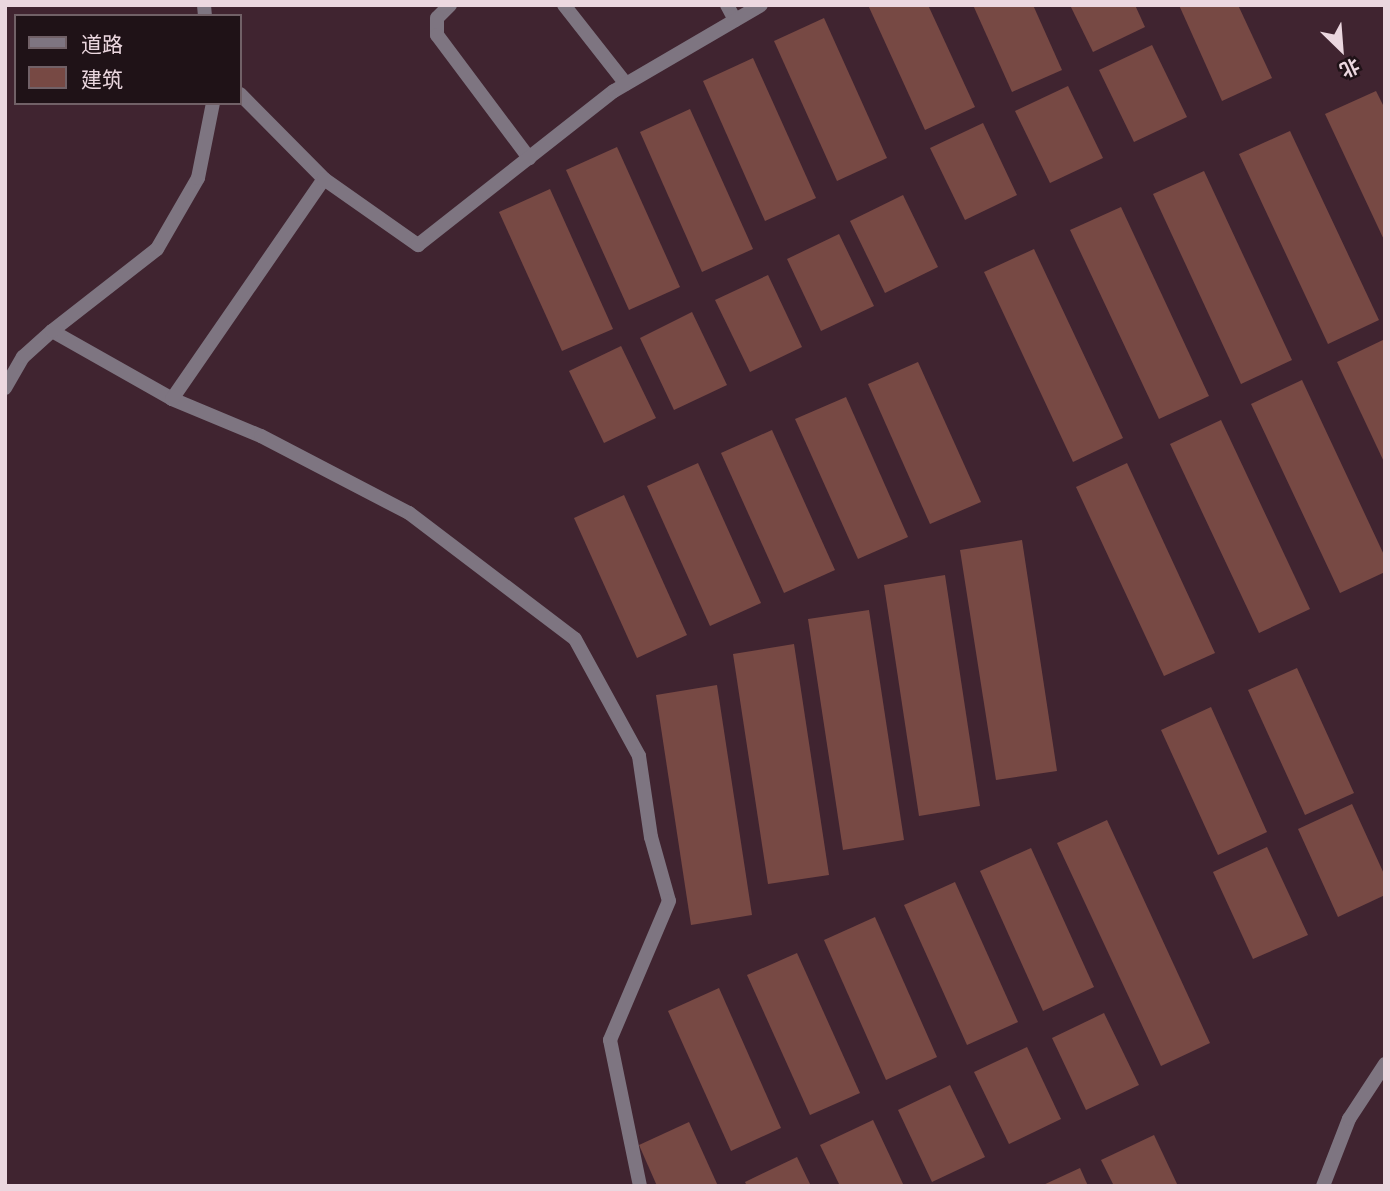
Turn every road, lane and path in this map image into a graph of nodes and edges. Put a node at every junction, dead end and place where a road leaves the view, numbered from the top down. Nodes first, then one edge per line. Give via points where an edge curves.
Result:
1 (450, 5) edge
2 (564, 5) edge
3 (727, 5) edge
4 (761, 5) edge
5 (736, 20) junction
6 (626, 84) junction
7 (242, 96) edge
8 (213, 105) edge
9 (529, 158) junction
10 (324, 178) junction
11 (52, 331) junction
12 (5, 388) edge
13 (172, 400) junction
14 (1385, 1064) edge
15 (640, 1186) edge
16 (1323, 1186) edge

1 - 9 street via 437,18 437,35
2 - 6 street
3 - 5 street
4 - 5 street
5 - 6 street
6 - 9 street
7 - 10 street
8 - 11 street via 198,178 157,249
9 - 10 street via 418,245
10 - 13 street
11 - 12 street via 23,357
11 - 13 street
13 - 15 street via 261,436 409,513 575,639 639,756 651,837 669,901 610,1040
14 - 16 street via 1349,1119

